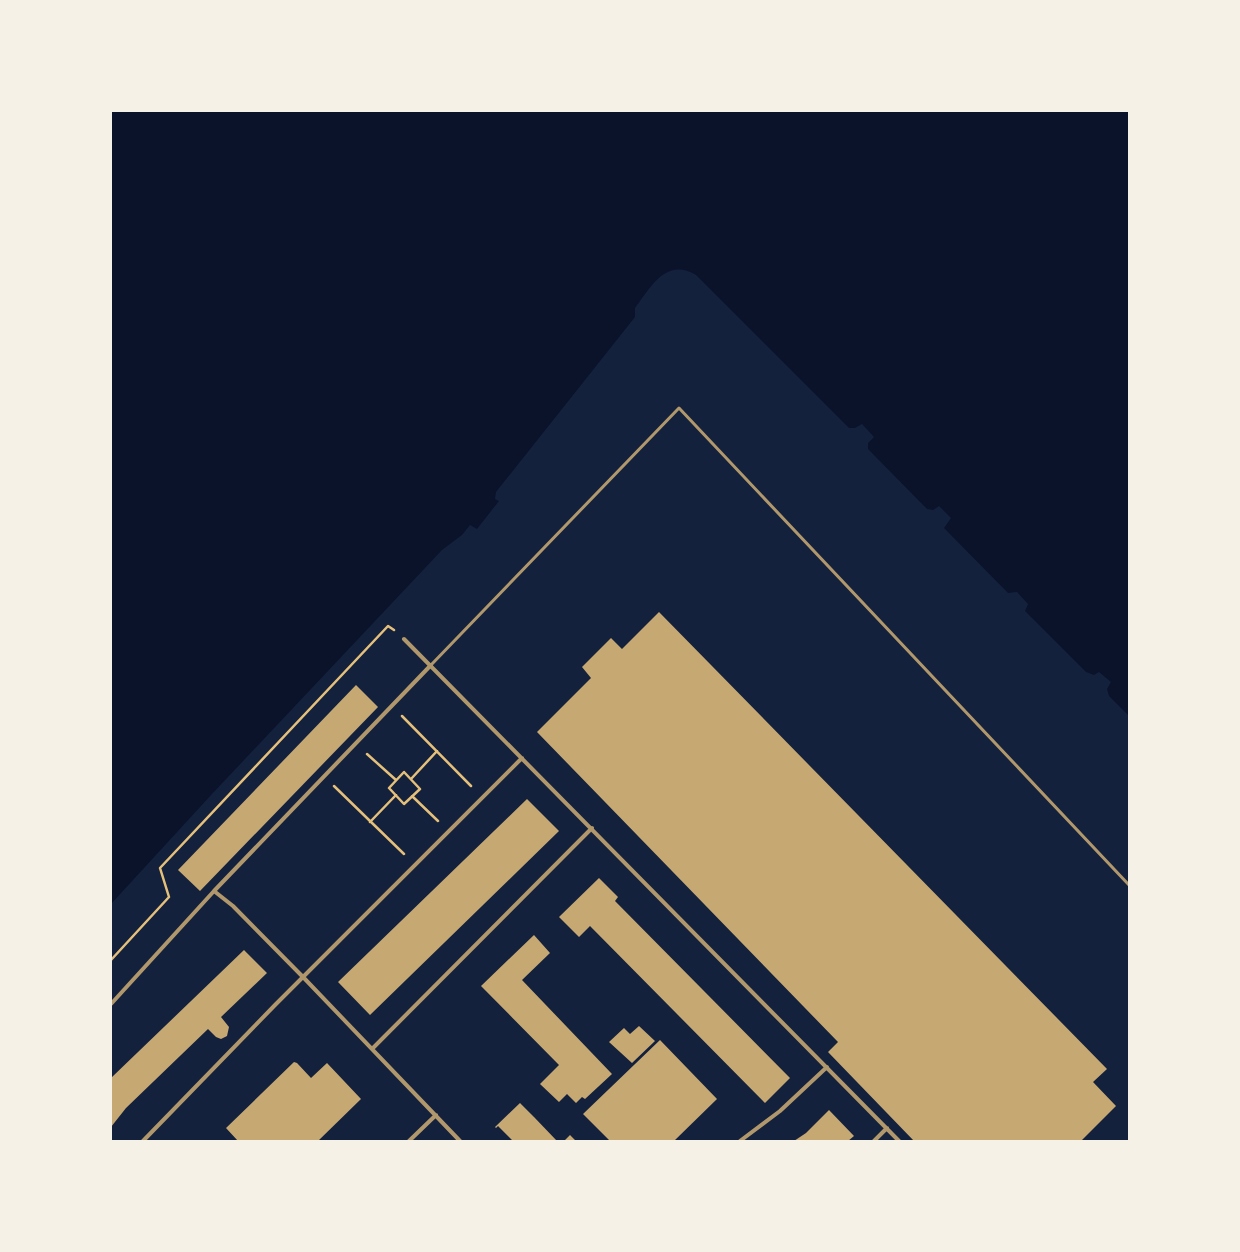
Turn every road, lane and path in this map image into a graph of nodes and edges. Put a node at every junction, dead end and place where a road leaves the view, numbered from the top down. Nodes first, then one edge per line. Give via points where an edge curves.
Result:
1 (404, 638) joint
2 (431, 665) junction
3 (391, 706) junction
4 (355, 744) junction
5 (437, 751) junction
6 (522, 758) junction
7 (324, 776) junction
8 (411, 779) junction
9 (396, 780) junction
10 (396, 795) junction
11 (412, 796) junction
12 (483, 798) junction
13 (370, 822) junction
14 (592, 828) junction
15 (449, 831) junction
16 (415, 866) junction
17 (1129, 885) edge
18 (214, 891) junction
19 (111, 960) edge
20 (303, 977) junction
21 (111, 1004) edge
22 (372, 1049) junction
23 (828, 1067) junction
24 (436, 1115) junction
25 (887, 1128) junction
26 (145, 1139) edge
27 (151, 1141) edge
28 (409, 1141) edge
29 (460, 1141) edge
30 (740, 1141) edge
31 (874, 1141) edge
32 (899, 1141) edge

1 - 2 street
1 - 19 path via 388,626 160,868 169,897
2 - 3 street
2 - 6 street
2 - 17 lane via 679,408
3 - 4 street
3 - 5 path
4 - 7 street
4 - 9 path
5 - 8 path
5 - 12 path
6 - 12 street
6 - 14 street
7 - 13 path
7 - 18 street
8 - 9 path via 404,772
8 - 11 path via 420,789
9 - 10 path via 389,788
10 - 11 path via 404,804
10 - 13 path
11 - 15 path
12 - 15 street
13 - 16 path
14 - 22 street
14 - 23 street
15 - 16 street
16 - 20 street
18 - 20 street via 233,906
18 - 21 street
20 - 22 street
20 - 26 street
22 - 24 street
23 - 25 street
23 - 30 street via 784,1108
24 - 28 street
24 - 29 street
25 - 31 street
25 - 32 street
26 - 27 street

